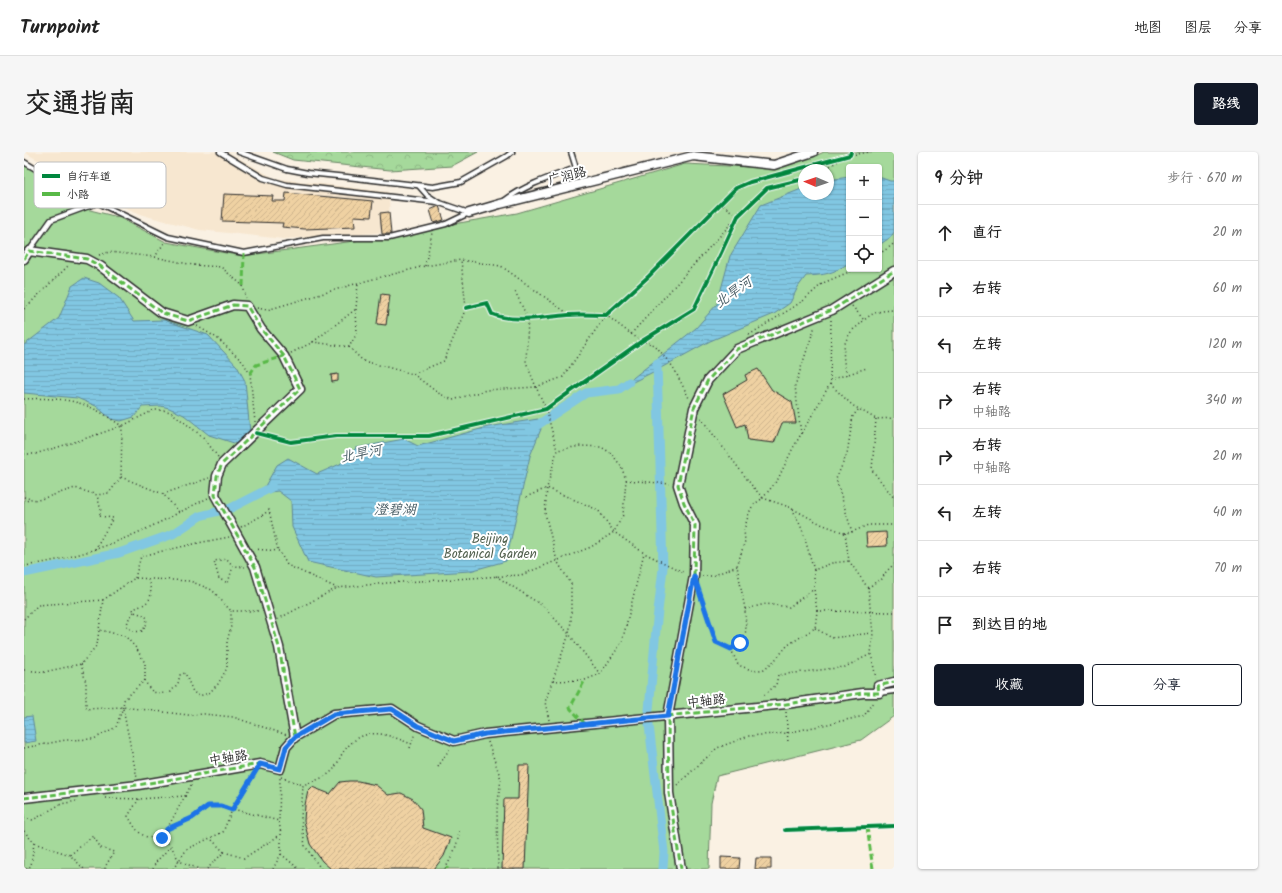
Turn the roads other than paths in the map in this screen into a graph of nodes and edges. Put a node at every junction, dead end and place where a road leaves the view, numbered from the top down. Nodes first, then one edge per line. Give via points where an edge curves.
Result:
1 (220, 152) edge
2 (239, 152) edge
3 (512, 152) edge
4 (571, 152) edge
5 (813, 152) edge
6 (24, 162) edge
7 (34, 168) edge
8 (419, 185) junction
9 (437, 202) junction
10 (500, 204) junction
11 (83, 208) edge
12 (107, 208) edge
13 (469, 213) junction
14 (29, 251) junction
15 (24, 259) edge
16 (894, 271) edge
17 (894, 682) edge
18 (878, 689) junction
19 (894, 691) edge
20 (668, 716) junction
21 (295, 737) junction
22 (24, 798) edge
23 (681, 869) edge

1 - 9 lane via 263,178 287,185
2 - 8 lane via 287,169 308,173
3 - 8 lane via 461,182 433,187
4 - 10 lane via 576,168 532,185
5 - 10 street, 广润路 via 774,165 693,156
6 - 7 lane
8 - 9 lane
9 - 13 lane
10 - 13 street, 广润路
11 - 14 lane via 51,220
12 - 13 lane via 168,237 244,253 323,238 389,238 434,228
14 - 15 street
14 - 21 street via 87,259 162,313 188,321 233,305 247,306 261,329 284,356 300,389 222,464 217,476 215,495 255,567 279,647
16 - 20 street via 832,310 737,349 708,380 694,408 678,485 695,525 694,576
17 - 18 street, 中轴路
18 - 19 lane
18 - 20 street, 中轴路 via 786,704
20 - 21 street, 中轴路 via 485,734 454,741 418,726 392,709 334,714
20 - 23 street via 669,793
21 - 22 street, 中轴路 via 286,747 280,769 260,764 138,784

